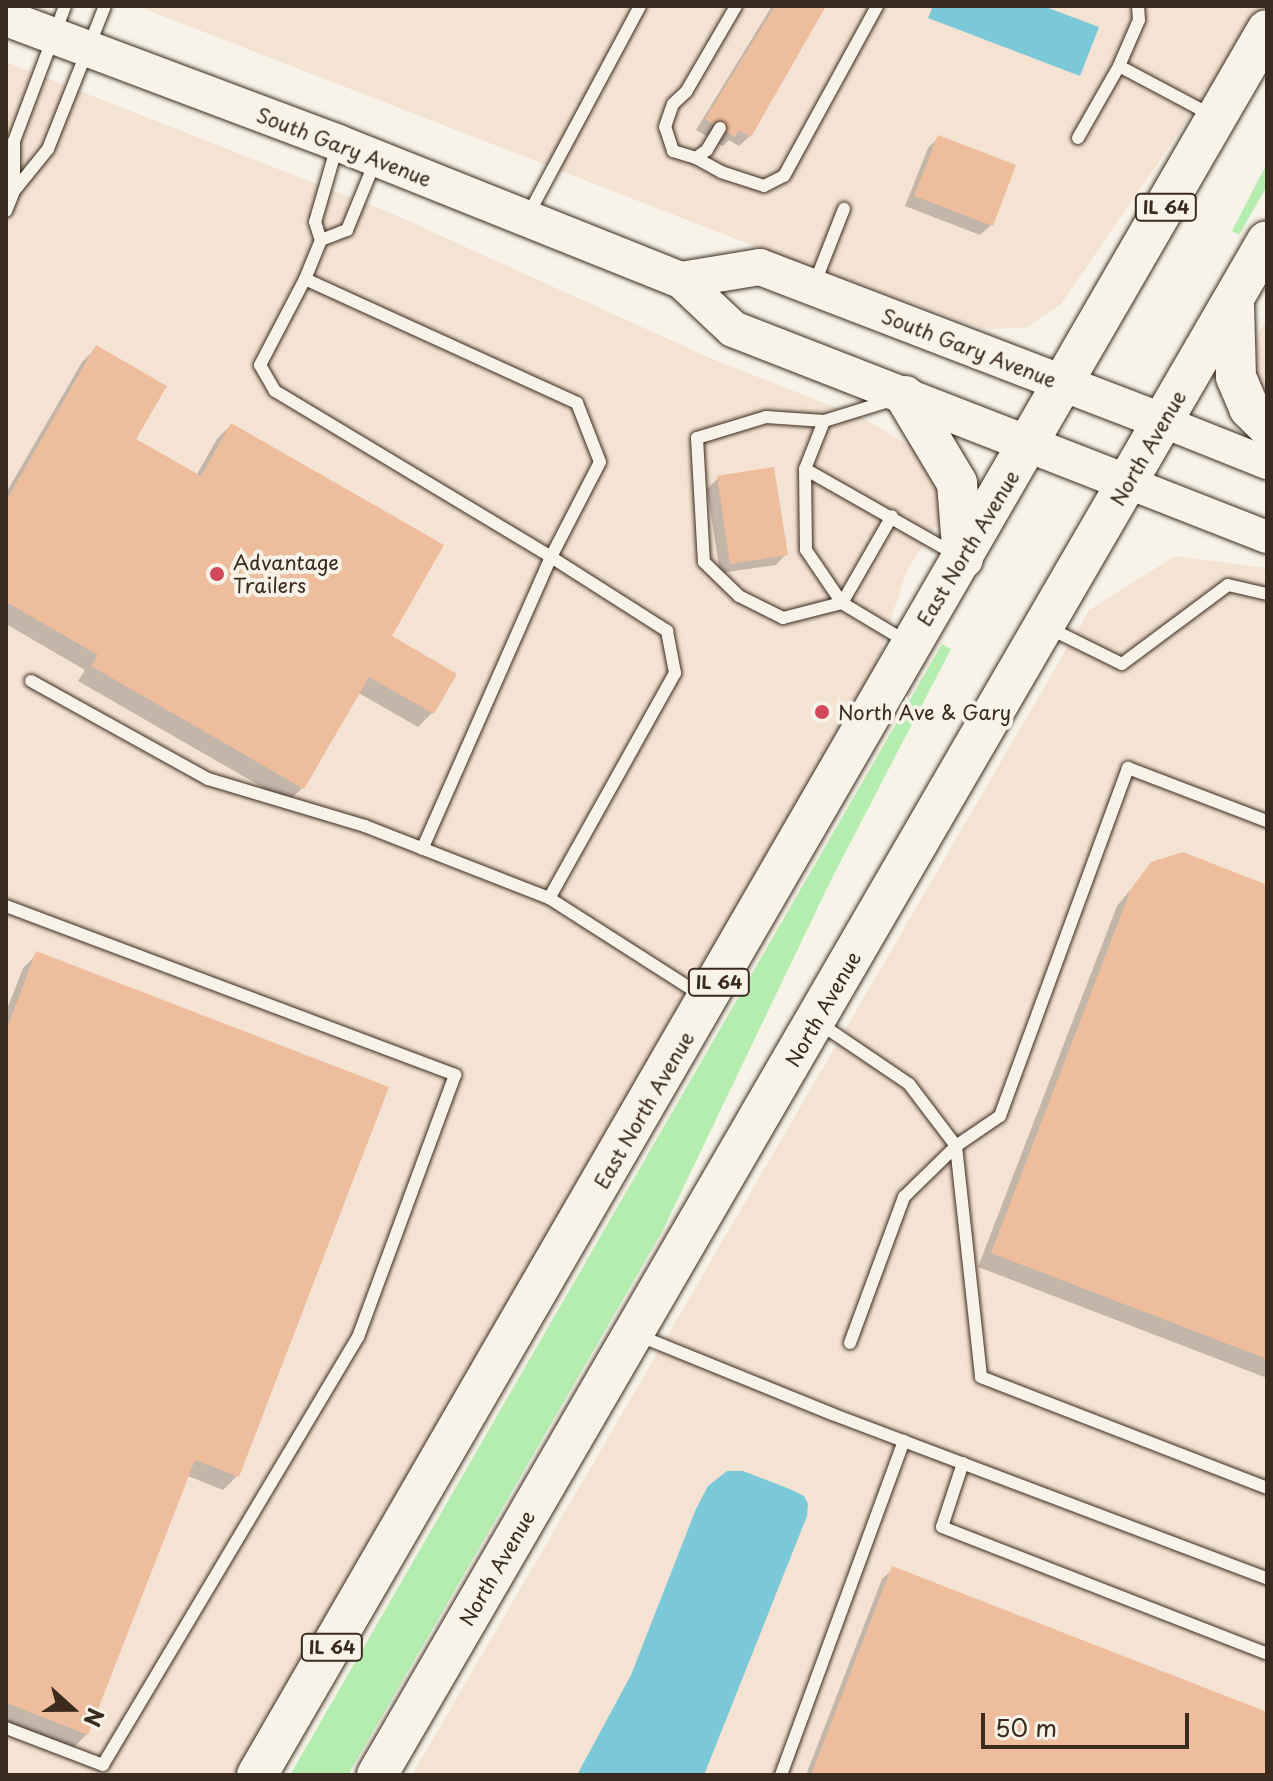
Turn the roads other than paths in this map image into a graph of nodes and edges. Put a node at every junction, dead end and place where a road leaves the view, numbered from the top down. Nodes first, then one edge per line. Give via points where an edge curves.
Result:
1 (105, 6) edge
2 (640, 6) edge
3 (736, 6) edge
4 (877, 6) edge
5 (1138, 6) edge
6 (6, 18) edge
7 (59, 21) edge
8 (1267, 30) edge
9 (88, 50) junction
10 (1119, 66) junction
11 (1216, 117) junction
12 (720, 128) dead end
13 (1078, 138) dead end
14 (338, 143) junction
15 (376, 158) junction
16 (696, 158) junction
17 (10, 186) edge
18 (844, 209) dead end
19 (6, 211) edge
20 (527, 218) junction
21 (321, 240) junction
22 (1267, 241) edge
23 (305, 279) junction
24 (681, 280) junction
25 (813, 288) junction
26 (1234, 302) junction
27 (1065, 385) junction
28 (905, 396) junction
29 (824, 421) junction
30 (1164, 422) junction
31 (1267, 426) edge
32 (1030, 444) junction
33 (1267, 463) edge
34 (805, 469) junction
35 (1129, 483) junction
36 (892, 516) junction
37 (1267, 537) edge
38 (551, 557) junction
39 (963, 559) junction
40 (1267, 594) edge
41 (842, 603) junction
42 (1045, 626) junction
43 (911, 645) junction
44 (31, 681) dead end
45 (1267, 821) edge
46 (422, 849) junction
47 (549, 898) junction
48 (6, 906) edge
49 (708, 1000) junction
50 (816, 1022) junction
51 (956, 1146) junction
52 (633, 1333) junction
53 (850, 1343) dead end
54 (904, 1441) junction
55 (963, 1463) junction
56 (1267, 1488) edge
57 (1267, 1578) edge
58 (1267, 1654) edge
59 (6, 1728) edge
60 (257, 1775) edge
61 (377, 1775) edge
62 (781, 1775) edge

1 - 9 lane
2 - 20 lane
3 - 16 lane via 667,116 673,151
4 - 16 lane via 791,165 775,183 749,183
5 - 10 lane via 1139,20
6 - 7 main road, South Gary Avenue
7 - 9 main road, South Gary Avenue
7 - 17 lane via 14,141
8 - 11 main road, IL 64
9 - 14 main road, South Gary Avenue
9 - 17 lane via 48,149
10 - 11 lane
10 - 13 lane
11 - 27 main road, IL 64
12 - 16 lane
14 - 15 main road, South Gary Avenue
14 - 21 lane via 315,222
15 - 20 main road, South Gary Avenue
15 - 21 lane via 347,230
17 - 19 lane
18 - 25 lane
20 - 24 main road, South Gary Avenue
21 - 23 lane
22 - 26 main road, North Avenue
23 - 38 lane via 260,365 275,391
23 - 38 lane via 577,403 600,462
24 - 25 main road, South Gary Avenue via 760,267
24 - 28 main road, South Gary Avenue via 733,329
25 - 27 main road, South Gary Avenue
26 - 30 main road, North Avenue
26 - 31 main road via 1236,377 1249,408
27 - 30 main road, South Gary Avenue
27 - 32 main road, IL 64
28 - 29 lane
28 - 32 main road, South Gary Avenue
28 - 39 main road via 957,483
29 - 34 lane
29 - 41 lane via 766,417 697,438 704,562 739,596 783,618
30 - 33 street
30 - 35 main road, North Avenue
32 - 35 main road, South Gary Avenue
32 - 39 main road, East North Avenue / IL 64
34 - 36 lane
34 - 41 lane via 806,550
35 - 37 street
35 - 42 main road, North Avenue
36 - 39 lane
36 - 41 lane
38 - 46 lane
38 - 47 lane via 667,631 675,673
39 - 43 main road, East North Avenue / IL 64
40 - 42 lane via 1228,585 1122,664
41 - 43 lane
42 - 50 main road, North Avenue
43 - 49 main road, East North Avenue / IL 64
44 - 46 lane via 208,779 365,826
45 - 51 lane via 1128,768 1000,1116
46 - 47 lane
47 - 49 lane
48 - 59 lane via 455,1075 358,1337 103,1765
49 - 60 main road, East North Avenue / IL 64
50 - 51 lane via 909,1084
50 - 52 main road, North Avenue
51 - 53 lane via 904,1197
51 - 56 lane via 981,1377
52 - 54 lane
52 - 61 main road, North Avenue
54 - 55 lane
54 - 62 lane
55 - 57 lane
55 - 58 lane via 942,1527

